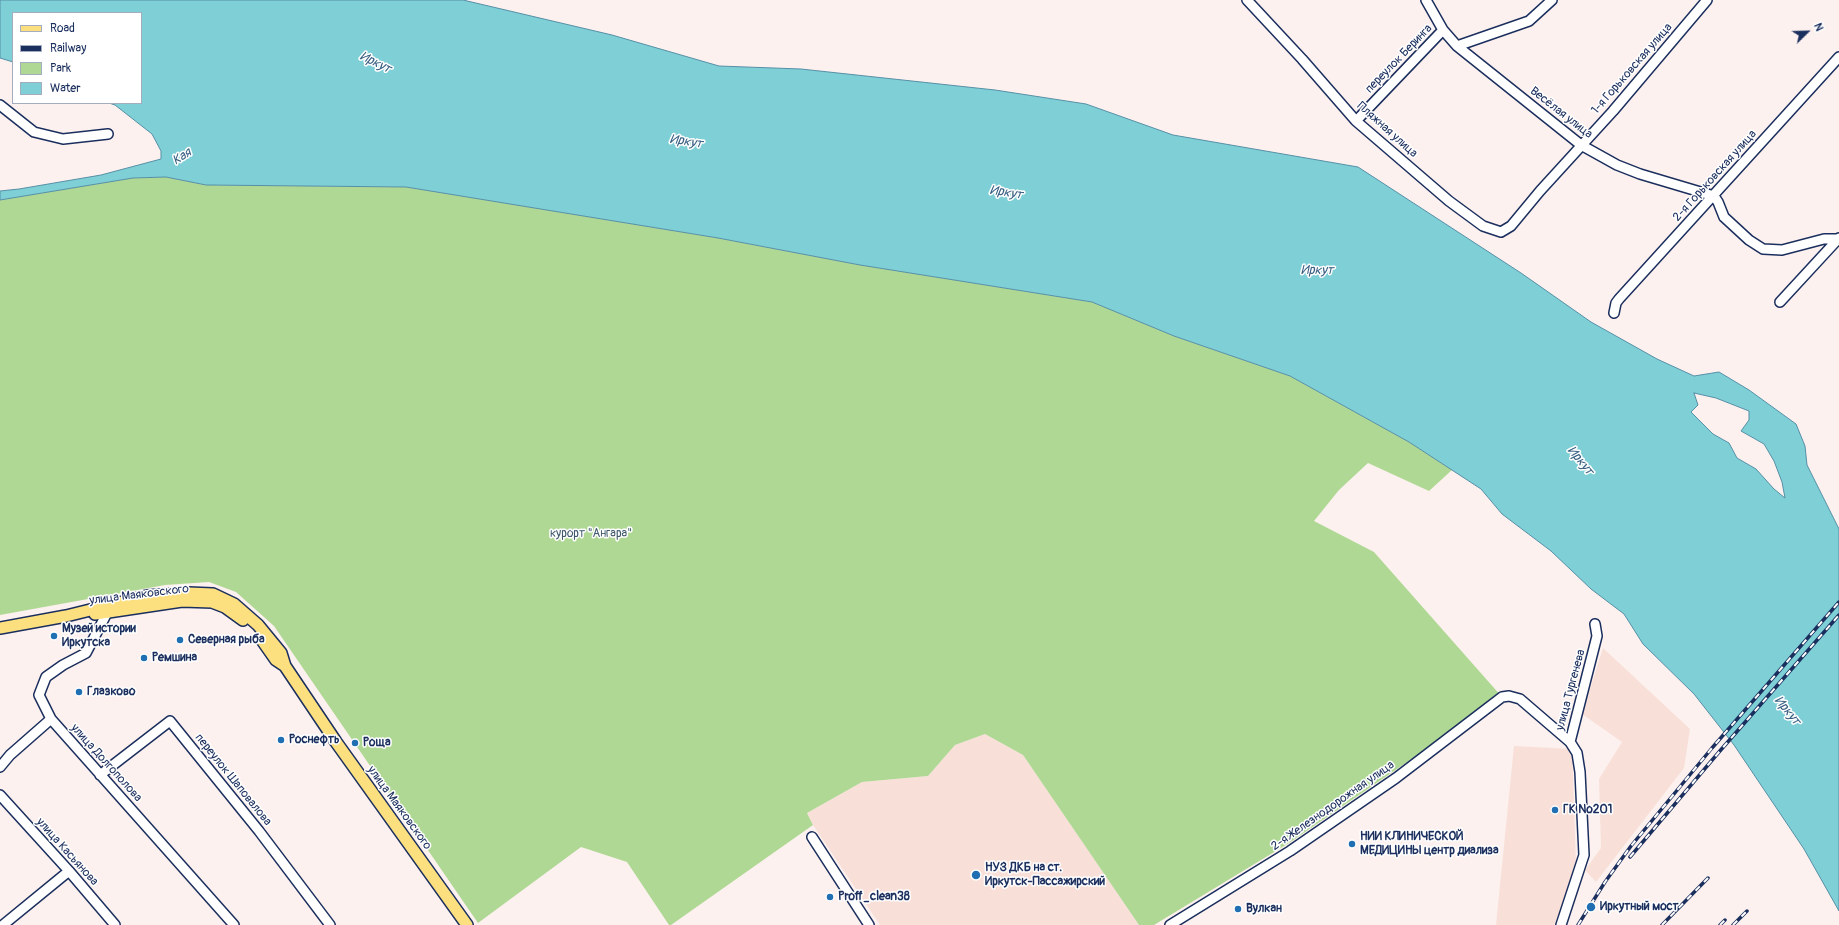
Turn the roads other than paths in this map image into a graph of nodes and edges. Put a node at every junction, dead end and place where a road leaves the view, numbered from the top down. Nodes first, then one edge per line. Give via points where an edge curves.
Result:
1 (1247, 0) edge
2 (1426, 0) edge
3 (1552, 0) edge
4 (1707, 0) edge
5 (1443, 30) junction
6 (1457, 46) junction
7 (1839, 57) edge
8 (0, 105) edge
9 (1356, 122) junction
10 (108, 134) dead end
11 (1581, 145) junction
12 (1714, 196) junction
13 (1511, 226) joint
14 (1838, 239) edge
15 (1780, 302) dead end
16 (1614, 313) dead end
17 (107, 613) junction
18 (66, 616) junction
19 (1595, 624) dead end
20 (0, 628) edge
21 (285, 666) junction
22 (51, 719) junction
23 (1570, 742) junction
24 (0, 767) edge
25 (100, 775) junction
26 (0, 795) edge
27 (812, 837) dead end
28 (69, 871) junction
29 (4, 925) edge
30 (115, 925) edge
31 (234, 925) edge
32 (330, 925) edge
33 (467, 925) edge
34 (869, 925) edge
35 (1170, 925) edge
36 (1561, 925) edge

1 - 9 street, Пляжная улица
2 - 5 street, Весёлая улица
3 - 6 street via 1529,21
4 - 11 street, 1-я Горьковская улица
5 - 6 street, Весёлая улица
5 - 9 street, переулок Беринга
6 - 11 street, Весёлая улица
7 - 12 street, 2-я Горьковская улица
8 - 10 street via 34,132 63,139
9 - 13 street, Пляжная улица via 1449,201 1483,226 1501,232
11 - 12 street, Весёлая улица via 1640,174
11 - 13 street, 1-я Горьковская улица
12 - 14 street via 1724,217 1763,249 1782,250 1824,239
12 - 16 street, 2-я Горьковская улица via 1619,299
14 - 15 street
17 - 18 main road, улица Маяковского
17 - 21 main road, улица Маяковского via 182,601 218,604 242,619 276,660
17 - 22 street, улица Долгополова via 86,653 46,677 39,695
18 - 20 main road, улица Маяковского
18 - 21 main road, улица Маяковского via 147,596 214,594 234,604 258,625 280,653
19 - 23 street, улица Тургенева via 1597,636
21 - 33 main road, улица Маяковского
22 - 24 street
22 - 25 street, улица Долгополова
23 - 35 street, 2-я Железнодорожная улица via 1520,699 1502,697 1396,778 1290,851
23 - 36 street, улица Тургенева via 1577,753 1580,772 1584,855
25 - 31 street, улица Долгополова
25 - 32 street, переулок Шаповалова via 170,721 259,831
26 - 28 street, улица Касьянова
27 - 34 street
28 - 29 street
28 - 30 street, улица Касьянова

